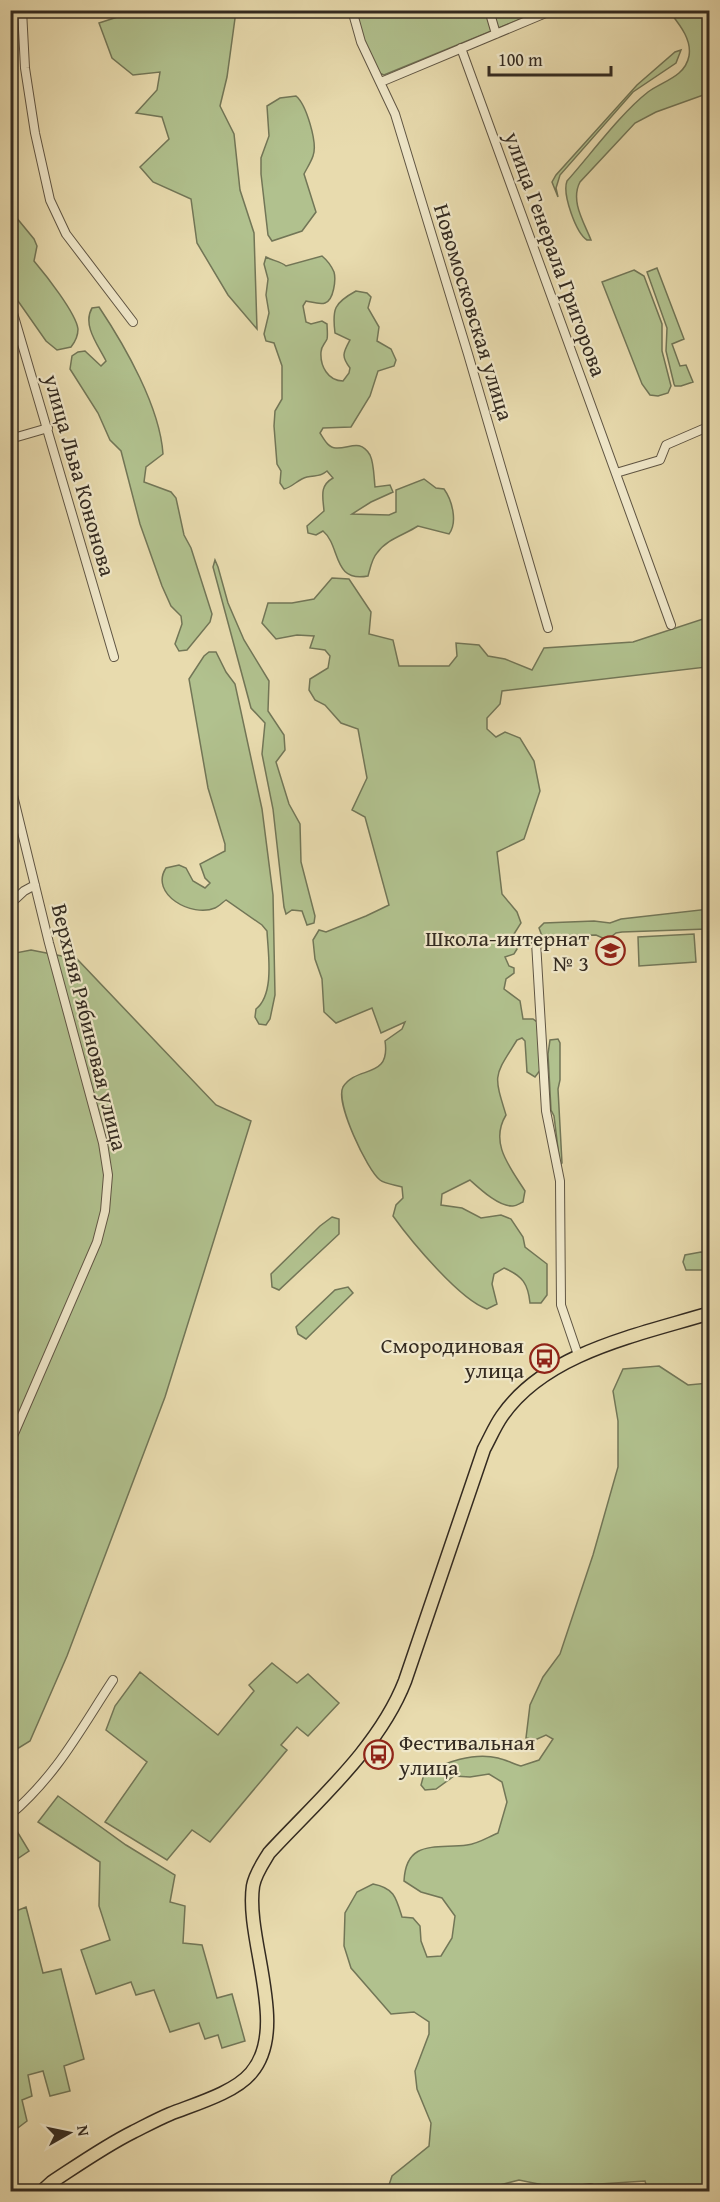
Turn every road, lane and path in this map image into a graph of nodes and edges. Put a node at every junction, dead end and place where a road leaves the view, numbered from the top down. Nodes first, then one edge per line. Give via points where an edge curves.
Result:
1 (22, 10) edge
2 (352, 10) edge
3 (489, 10) edge
4 (553, 10) edge
5 (496, 34) junction
6 (461, 48) junction
7 (381, 82) junction
8 (10, 303) edge
9 (133, 322) dead end
10 (710, 426) edge
11 (48, 428) junction
12 (10, 439) edge
13 (616, 473) junction
14 (671, 625) dead end
15 (548, 628) dead end
16 (114, 657) dead end
17 (10, 783) edge
18 (35, 885) junction
19 (10, 904) edge
20 (536, 942) dead end
21 (710, 1313) edge
22 (578, 1355) junction
23 (10, 1443) edge
24 (113, 1680) dead end
25 (10, 1815) edge
26 (591, 2188) dead end
27 (41, 2192) edge
28 (558, 2192) edge

1 - 9 street via 34,133 50,200 66,234
2 - 7 street, Новомосковская улица via 361,42
3 - 5 street
4 - 5 street
5 - 6 street
6 - 7 street
6 - 13 street, улица Генерала Григорова
7 - 15 street, Новомосковская улица via 395,114
8 - 11 street, улица Льва Кононова
10 - 13 street via 666,445 660,460
11 - 12 street
11 - 16 street, улица Льва Кононова
13 - 14 street, улица Генерала Григорова
17 - 18 street, Верхняя Рябиновая улица
18 - 19 street
18 - 23 street, Верхняя Рябиновая улица via 108,1175 97,1242
20 - 22 street via 546,1111 560,1181 561,1305
21 - 22 main road
22 - 27 main road via 527,1387 502,1416 484,1449 405,1680 390,1713 368,1745 269,1853 257,1872 253,1914 268,2024 259,2062 237,2084 130,2133
24 - 25 street via 52,1774
26 - 28 street

